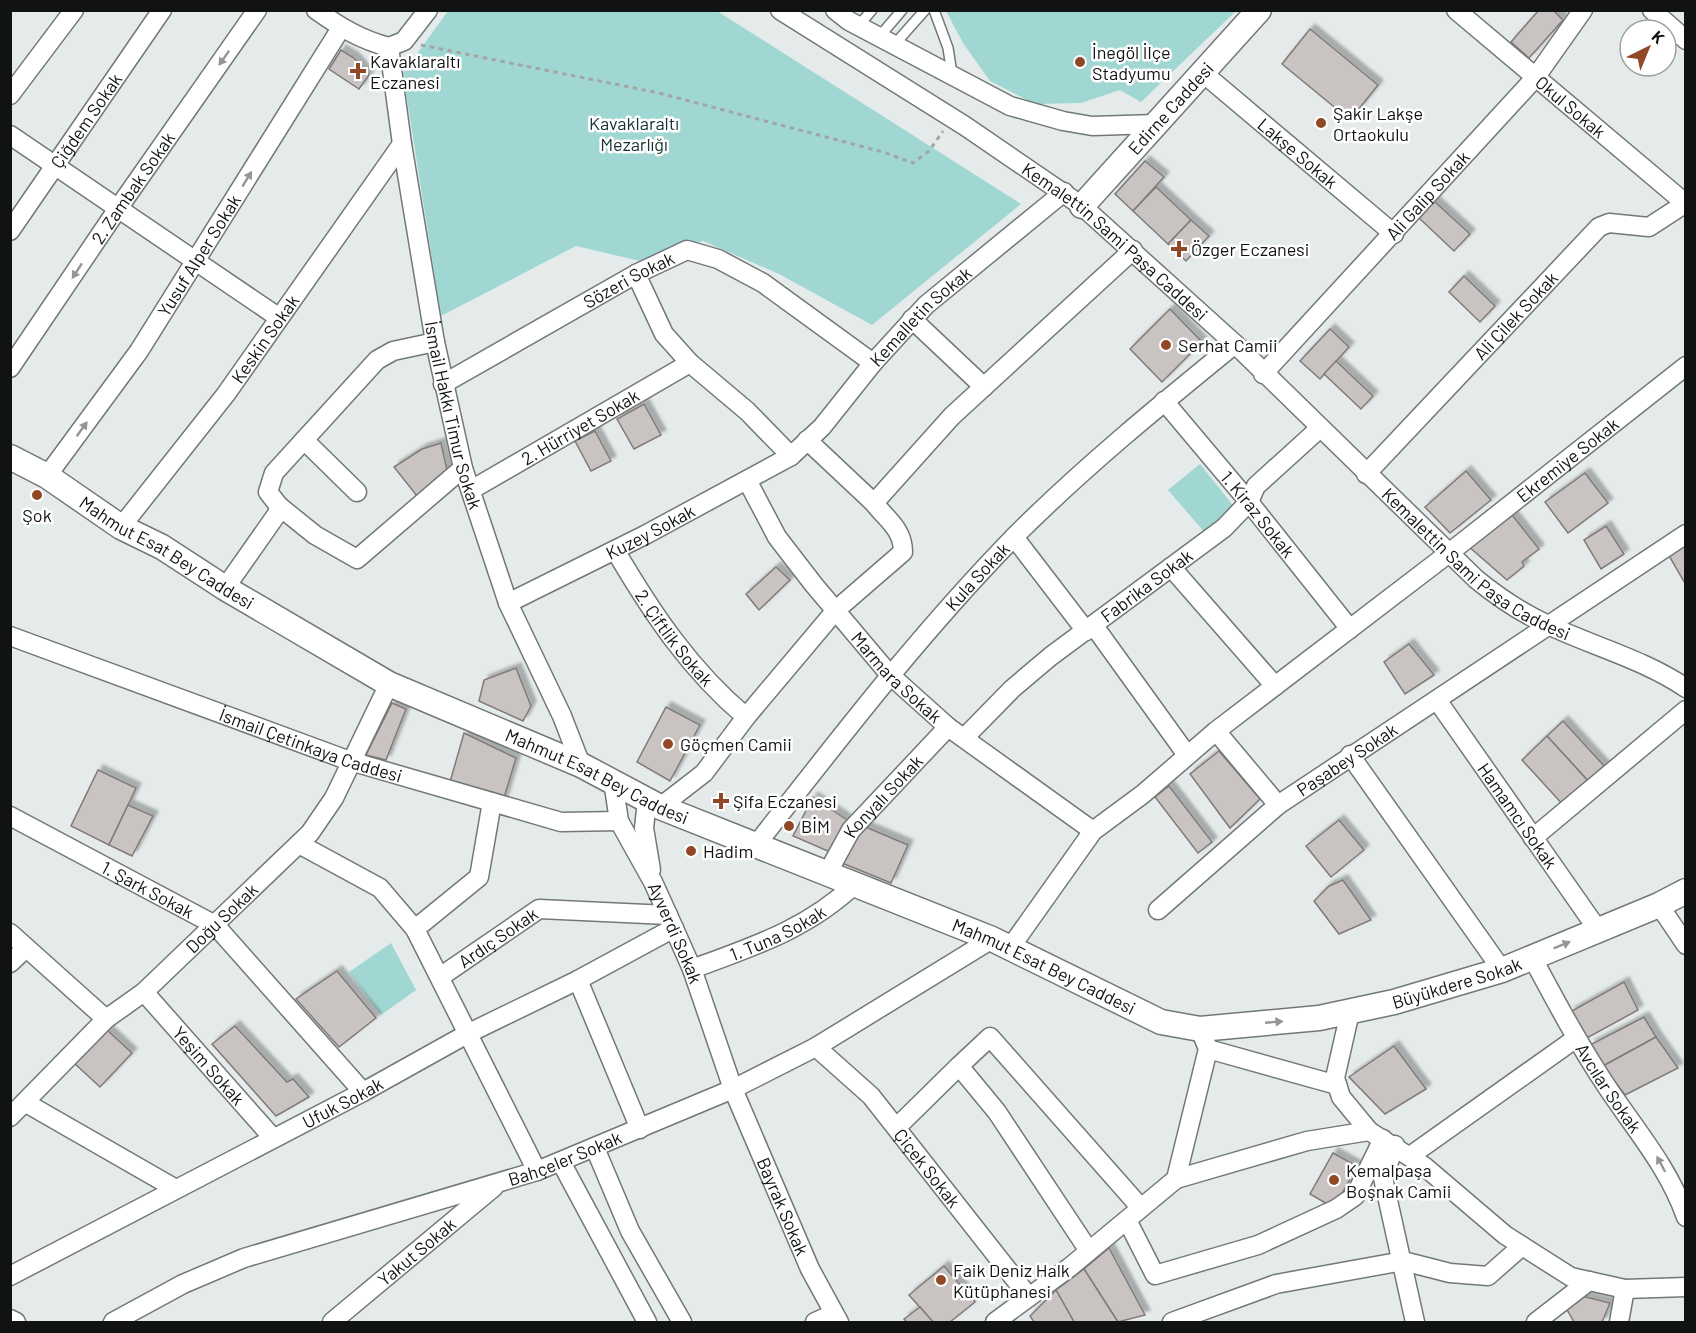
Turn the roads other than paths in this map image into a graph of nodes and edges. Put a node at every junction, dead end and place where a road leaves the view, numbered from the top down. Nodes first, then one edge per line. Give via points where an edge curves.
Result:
1 (74, 10) edge
2 (162, 10) edge
3 (257, 10) edge
4 (316, 10) edge
5 (428, 10) edge
6 (780, 10) edge
7 (872, 10) edge
8 (902, 10) edge
9 (925, 10) edge
10 (934, 10) edge
11 (1259, 10) edge
12 (1456, 10) edge
13 (1583, 10) edge
14 (1652, 10) edge
15 (840, 12) edge
16 (858, 26) junction
17 (341, 28) junction
18 (1686, 40) edge
19 (887, 41) junction
20 (396, 44) junction
21 (1203, 73) junction
22 (952, 75) junction
23 (1535, 78) junction
24 (10, 95) edge
25 (1157, 124) junction
26 (10, 135) edge
27 (402, 144) junction
28 (55, 165) junction
29 (1073, 199) junction
30 (1685, 203) edge
31 (117, 210) junction
32 (10, 231) edge
33 (1394, 234) junction
34 (1133, 250) junction
35 (196, 263) junction
36 (636, 273) junction
37 (278, 318) junction
38 (912, 319) junction
39 (435, 342) junction
40 (1235, 344) junction
41 (690, 363) junction
42 (873, 363) junction
43 (10, 369) edge
44 (1263, 374) junction
45 (1683, 374) edge
46 (443, 384) junction
47 (984, 387) junction
48 (1164, 401) junction
49 (1320, 428) junction
50 (304, 440) junction
51 (807, 440) junction
52 (791, 456) junction
53 (10, 457) edge
54 (463, 468) junction
55 (1366, 474) junction
56 (47, 476) junction
57 (747, 480) junction
58 (471, 490) junction
59 (357, 492) dead end
60 (1249, 502) junction
61 (874, 503) junction
62 (279, 506) junction
63 (121, 527) junction
64 (1686, 534) edge
65 (1014, 537) junction
66 (615, 550) junction
67 (1449, 553) junction
68 (1171, 567) junction
69 (225, 588) junction
70 (508, 603) junction
71 (836, 610) junction
72 (1547, 625) junction
73 (1090, 628) junction
74 (1350, 628) junction
75 (10, 636) edge
76 (890, 675) junction
77 (389, 684) junction
78 (1275, 686) junction
79 (1686, 688) edge
80 (1437, 700) junction
81 (1686, 710) edge
82 (746, 717) junction
83 (948, 727) junction
84 (1216, 731) junction
85 (965, 738) junction
86 (1187, 755) junction
87 (1350, 755) junction
88 (350, 761) junction
89 (581, 765) junction
90 (614, 782) junction
91 (492, 802) junction
92 (653, 804) junction
93 (1278, 805) junction
94 (10, 816) edge
95 (619, 821) junction
96 (1093, 831) junction
97 (1533, 838) junction
98 (299, 844) junction
99 (756, 845) junction
100 (828, 872) junction
101 (653, 882) junction
102 (855, 884) junction
103 (1686, 891) edge
104 (1659, 905) junction
105 (1158, 910) dead end
106 (671, 922) junction
107 (215, 925) junction
108 (415, 929) junction
109 (1598, 930) junction
110 (10, 933) edge
111 (1001, 943) junction
112 (1686, 945) edge
113 (26, 948) junction
114 (1532, 957) junction
115 (10, 963) edge
116 (692, 969) junction
117 (1502, 970) junction
118 (440, 977) junction
119 (578, 980) junction
120 (144, 992) junction
121 (1350, 1012) junction
122 (106, 1018) junction
123 (467, 1034) junction
124 (1208, 1035) junction
125 (1575, 1039) junction
126 (816, 1047) junction
127 (959, 1066) junction
128 (1337, 1085) junction
129 (733, 1089) junction
130 (363, 1092) junction
131 (26, 1103) junction
132 (10, 1117) edge
133 (897, 1127) junction
134 (640, 1129) junction
135 (273, 1138) junction
136 (1382, 1138) junction
137 (595, 1148) junction
138 (1410, 1156) junction
139 (561, 1162) junction
140 (537, 1171) junction
141 (1176, 1179) junction
142 (499, 1182) junction
143 (176, 1189) junction
144 (1141, 1208) junction
145 (1686, 1217) edge
146 (1126, 1220) junction
147 (1522, 1246) junction
148 (1089, 1251) junction
149 (1403, 1262) junction
150 (10, 1276) edge
151 (1589, 1281) junction
152 (1686, 1287) edge
153 (1625, 1289) junction
154 (1029, 1297) junction
155 (678, 1318) edge
156 (836, 1318) edge
157 (10, 1319) edge
158 (996, 1322) edge
159 (16, 1323) edge
160 (113, 1323) edge
161 (332, 1323) edge
162 (647, 1323) edge
163 (659, 1323) edge
164 (815, 1323) edge
165 (1172, 1323) edge
166 (1415, 1323) edge
167 (1536, 1323) edge
168 (1619, 1323) edge

1 - 24 street
2 - 28 street, Çiğdem Sokak
3 -> 31 street, 2. Zambak Sokak
4 - 17 street
5 - 20 street
6 - 29 street, Kemalettin Sami Paşa Caddesi
7 - 16 lane
8 - 19 lane
9 - 19 lane
10 - 22 lane via 948,48
11 - 21 street, Edirne Caddesi
12 - 23 street, Okul Sokak
13 - 23 street, Ali Galip Sokak
14 - 18 street
15 - 16 street
16 - 19 street
17 - 20 street via 369,42
35 -> 17 street, Yusuf Alper Sokak
19 - 22 street
20 - 27 street, İsmail Hakkı Timur Sokak
21 - 25 street, Edirne Caddesi
21 - 33 street, Lakşe Sokak
22 - 25 street via 1010,106 1063,121 1092,126
23 - 30 street, Okul Sokak
23 - 33 street, Ali Galip Sokak
25 - 29 street, Edirne Caddesi
26 - 28 street
27 - 37 street, Keskin Sokak
27 - 39 street, İsmail Hakkı Timur Sokak
28 - 31 street
28 - 32 street, Çiğdem Sokak
29 - 34 street, Kemalettin Sami Paşa Caddesi
29 - 38 street, Kemalletin Sokak
30 - 55 street, Ali Çilek Sokak via 1649,227 1609,223 1599,227
31 - 35 street
31 -> 43 street, 2. Zambak Sokak
33 - 44 street, Ali Galip Sokak
34 - 40 street, Kemalettin Sami Paşa Caddesi
34 - 47 street
35 - 37 street
56 -> 35 street, Yusuf Alper Sokak via 139,351
36 - 41 street via 664,334
36 - 42 street, Sözeri Sokak via 687,250 704,253 763,283
36 - 46 street, Sözeri Sokak
37 - 63 street, Keskin Sokak via 226,394
38 - 42 street, Kemalletin Sokak
38 - 47 street
39 - 46 street, İsmail Hakkı Timur Sokak
39 - 50 street via 393,351 376,360
40 - 44 street, Kemalettin Sami Paşa Caddesi
40 - 48 street, Kula Sokak
41 - 52 street via 747,411
41 - 58 street, 2. Hürriyet Sokak
42 - 51 street, Kemalletin Sokak
44 - 49 street, Kemalettin Sami Paşa Caddesi
45 - 67 street, Ekremiye Sokak
46 - 54 street, İsmail Hakkı Timur Sokak
47 - 61 street via 924,445
48 - 60 street, 1. Kiraz Sokak
48 - 65 street, Kula Sokak via 1059,492
49 - 55 street, Kemalettin Sami Paşa Caddesi
49 - 60 street, Fabrika Sokak via 1256,486
50 - 59 street
50 - 62 street via 274,473 268,492
51 - 52 street, Kemalletin Sokak
51 - 61 street
52 - 57 street, Kuzey Sokak
53 - 56 street, Mahmut Esat Bey Caddesi
54 - 58 street, İsmail Hakkı Timur Sokak
54 - 62 street via 357,558 315,535
55 - 67 street, Kemalettin Sami Paşa Caddesi
56 - 63 street, Mahmut Esat Bey Caddesi
57 - 66 street, Kuzey Sokak
57 - 71 street, Marmara Sokak via 777,537
58 - 70 street, İsmail Hakkı Timur Sokak
60 - 68 street, Fabrika Sokak via 1224,528
60 - 74 street, 1. Kiraz Sokak
61 - 71 street via 899,531 903,552
62 - 69 street
63 - 69 street, Mahmut Esat Bey Caddesi via 162,546
64 - 72 street, Paşabey Sokak
65 - 73 street
65 - 76 street, Kula Sokak
66 - 70 street, Kuzey Sokak
66 - 82 street, 2. Çiftlik Sokak via 659,623 717,693
67 - 72 street, Kemalettin Sami Paşa Caddesi via 1506,603
67 - 74 street, Ekremiye Sokak
68 - 73 street, Fabrika Sokak
68 - 78 street
69 - 77 street, Mahmut Esat Bey Caddesi
70 - 89 street, İsmail Hakkı Timur Sokak
71 - 76 street, Marmara Sokak
71 - 82 street
72 - 79 street, Kemalettin Sami Paşa Caddesi via 1666,675
72 - 80 street, Paşabey Sokak
73 - 85 street, Fabrika Sokak via 1012,689
73 - 86 street
74 - 78 street, Ekremiye Sokak
75 - 88 street, İsmail Çetinkaya Caddesi
76 - 83 street, Marmara Sokak
76 - 99 street, Kula Sokak
77 - 88 street, Doğu Sokak
77 - 89 street, Mahmut Esat Bey Caddesi
78 - 84 street, Ekremiye Sokak
80 - 87 street, Paşabey Sokak
80 - 97 street, Hamamcı Sokak
81 - 97 street
82 - 92 street via 704,773
83 - 85 street, Marmara Sokak
83 - 100 street, Konyalı Sokak via 851,830
84 - 86 street, Ekremiye Sokak
84 - 93 street
85 - 96 street, Marmara Sokak
86 - 96 street, Ekremiye Sokak
87 - 93 street, Paşabey Sokak
87 - 117 street
88 - 91 street, İsmail Çetinkaya Caddesi
88 - 98 street, Doğu Sokak via 334,798
89 - 90 street, Mahmut Esat Bey Caddesi
90 - 92 street, Mahmut Esat Bey Caddesi
90 - 95 street, Ayverdi Sokak
91 - 95 street, İsmail Çetinkaya Caddesi via 561,822
91 - 108 street via 479,877
92 - 99 street, Mahmut Esat Bey Caddesi
92 - 101 street via 644,828
93 - 105 street, Paşabey Sokak
94 - 107 street, 1. Şark Sokak
95 - 101 street, Ayverdi Sokak
96 - 111 street, Ekremiye Sokak
97 - 109 street, Hamamcı Sokak
98 - 107 street, Doğu Sokak
98 - 108 street via 380,888
99 - 100 street, Mahmut Esat Bey Caddesi
100 - 102 street, Mahmut Esat Bey Caddesi
101 - 106 street, Ayverdi Sokak
102 - 111 street, Mahmut Esat Bey Caddesi
102 - 116 street, 1. Tuna Sokak via 832,906 776,938
103 - 104 street, Büyükdere Sokak
104 - 109 street, Büyükdere Sokak
104 - 112 street
106 - 116 street, Ayverdi Sokak
106 - 118 street, Ardıç Sokak via 538,909
106 - 119 street, Ufuk Sokak
107 - 120 street, Doğu Sokak
107 - 130 street, 1. Şark Sokak
108 - 118 street
114 -> 109 street, Büyükdere Sokak
110 - 113 street
111 - 124 street, Mahmut Esat Bey Caddesi via 1161,1022
111 - 126 street, Bahçeler Sokak
113 - 115 street
113 - 122 street
114 - 117 street, Büyükdere Sokak
114 - 125 street, Avcılar Sokak
116 - 129 street, Ayverdi Sokak
117 - 121 street, Büyükdere Sokak
118 - 123 street
119 - 123 street, Ufuk Sokak
119 - 134 street
120 - 122 street, Doğu Sokak
120 - 135 street, Yeşim Sokak
124 -> 121 street, Büyükdere Sokak
121 - 128 street via 1339,1052
122 - 131 street, Doğu Sokak
123 - 130 street, Ufuk Sokak
123 - 140 street
124 - 128 street
124 - 141 street
125 - 138 street
145 -> 125 street, Avcılar Sokak via 1655,1152
126 - 129 street, Bahçeler Sokak
126 - 133 street, Çiçek Sokak via 871,1096
127 - 133 street
127 - 144 street via 990,1037
127 - 148 street via 997,1112
128 - 136 street via 1341,1097
129 - 134 street, Bahçeler Sokak
129 - 156 street, Bayrak Sokak via 810,1269
130 - 135 street, Ufuk Sokak
131 - 132 street, Doğu Sokak
131 - 143 street
133 - 154 street, Çiçek Sokak
134 - 137 street, Bahçeler Sokak
135 - 143 street, Ufuk Sokak
136 - 138 street
136 - 141 street via 1307,1141
136 - 146 street via 1355,1196 1336,1209 1258,1245 1155,1275
136 - 149 street via 1383,1178
137 - 139 street, Bahçeler Sokak
137 - 155 street via 630,1231
138 - 147 street
139 - 140 street, Bahçeler Sokak
139 - 162 street
140 - 142 street, Bahçeler Sokak
141 - 144 street
142 - 160 street, Bahçeler Sokak via 244,1258 183,1284
142 - 161 street, Yakut Sokak
143 - 150 street, Ufuk Sokak
144 - 146 street
146 - 148 street
147 - 149 street via 1488,1276 1450,1273
147 - 151 street via 1571,1277
148 - 154 street
149 - 165 street via 1276,1284
149 - 166 street
151 - 153 street
151 - 167 street
152 - 153 street
153 - 168 street
154 - 158 street
155 - 163 street
156 - 164 street
157 - 159 street

